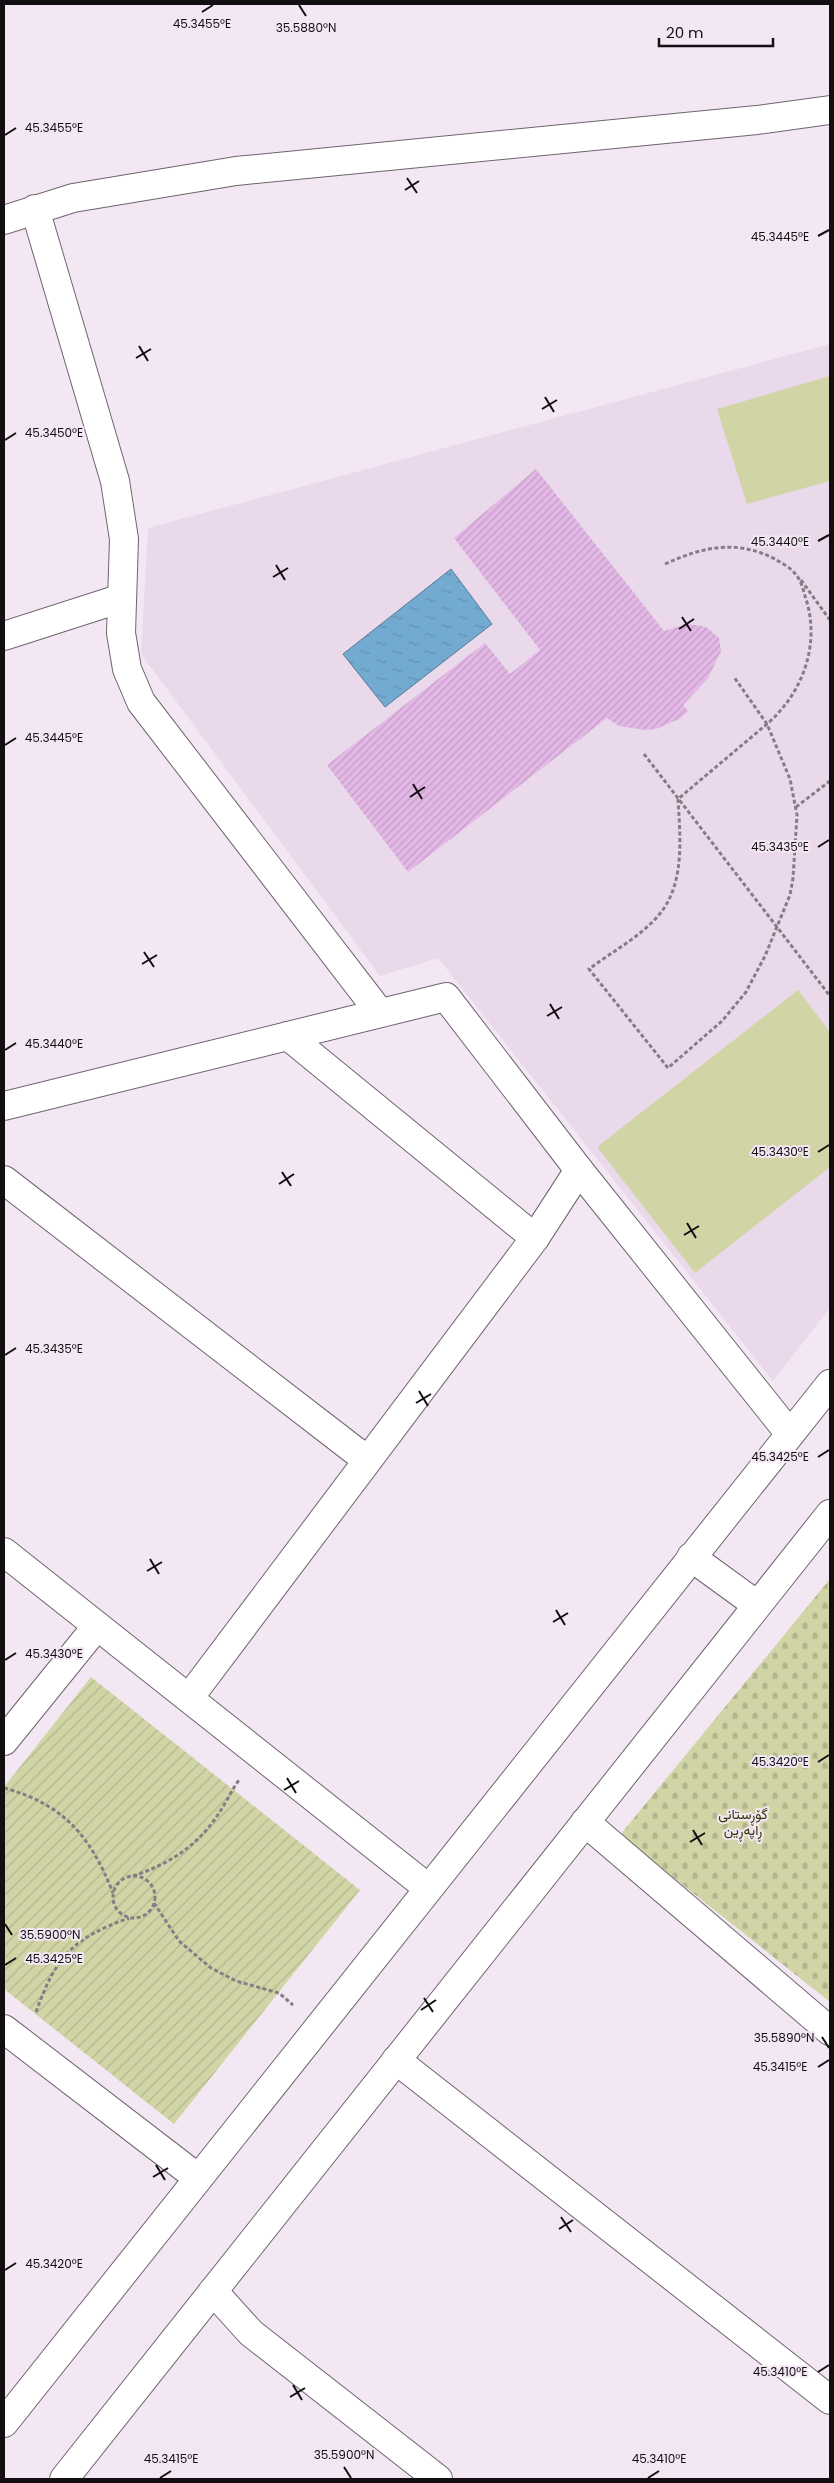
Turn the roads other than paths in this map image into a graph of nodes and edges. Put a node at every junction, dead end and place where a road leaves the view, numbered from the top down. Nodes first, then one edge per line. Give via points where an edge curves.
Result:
1 (830, 110) edge
2 (35, 209) junction
3 (4, 220) edge
4 (122, 598) junction
5 (4, 636) edge
6 (380, 1013) junction
7 (288, 1036) junction
8 (4, 1106) edge
9 (579, 1170) junction
10 (4, 1180) edge
11 (535, 1238) junction
12 (830, 1384) edge
13 (790, 1434) junction
14 (367, 1460) junction
15 (830, 1514) edge
16 (4, 1552) edge
17 (690, 1557) junction
18 (757, 1605) junction
19 (97, 1626) junction
20 (189, 1698) junction
21 (4, 1741) edge
22 (585, 1822) junction
23 (428, 1888) junction
24 (830, 2031) edge
25 (10, 2034) edge
26 (396, 2060) junction
27 (198, 2178) junction
28 (213, 2291) junction
29 (830, 2400) edge
30 (4, 2423) edge
31 (64, 2479) edge
32 (438, 2479) edge

1 - 2 street via 758,120 236,171 73,198
2 - 3 street
2 - 4 street via 115,481 124,539
4 - 5 street
4 - 6 street via 121,633 126,660 141,702
6 - 7 street
6 - 9 street via 446,997
7 - 8 street
7 - 11 street
9 - 11 street
9 - 13 street
10 - 14 street
11 - 14 street
12 - 13 street
13 - 17 street
14 - 20 street
15 - 18 street
16 - 19 street
17 - 18 street
17 - 23 street
18 - 22 street
19 - 20 street
19 - 21 street
20 - 23 street
22 - 24 street
22 - 26 street
23 - 27 street
25 - 27 street
26 - 28 street
26 - 29 street
27 - 30 street
28 - 31 street
28 - 32 street via 251,2333

